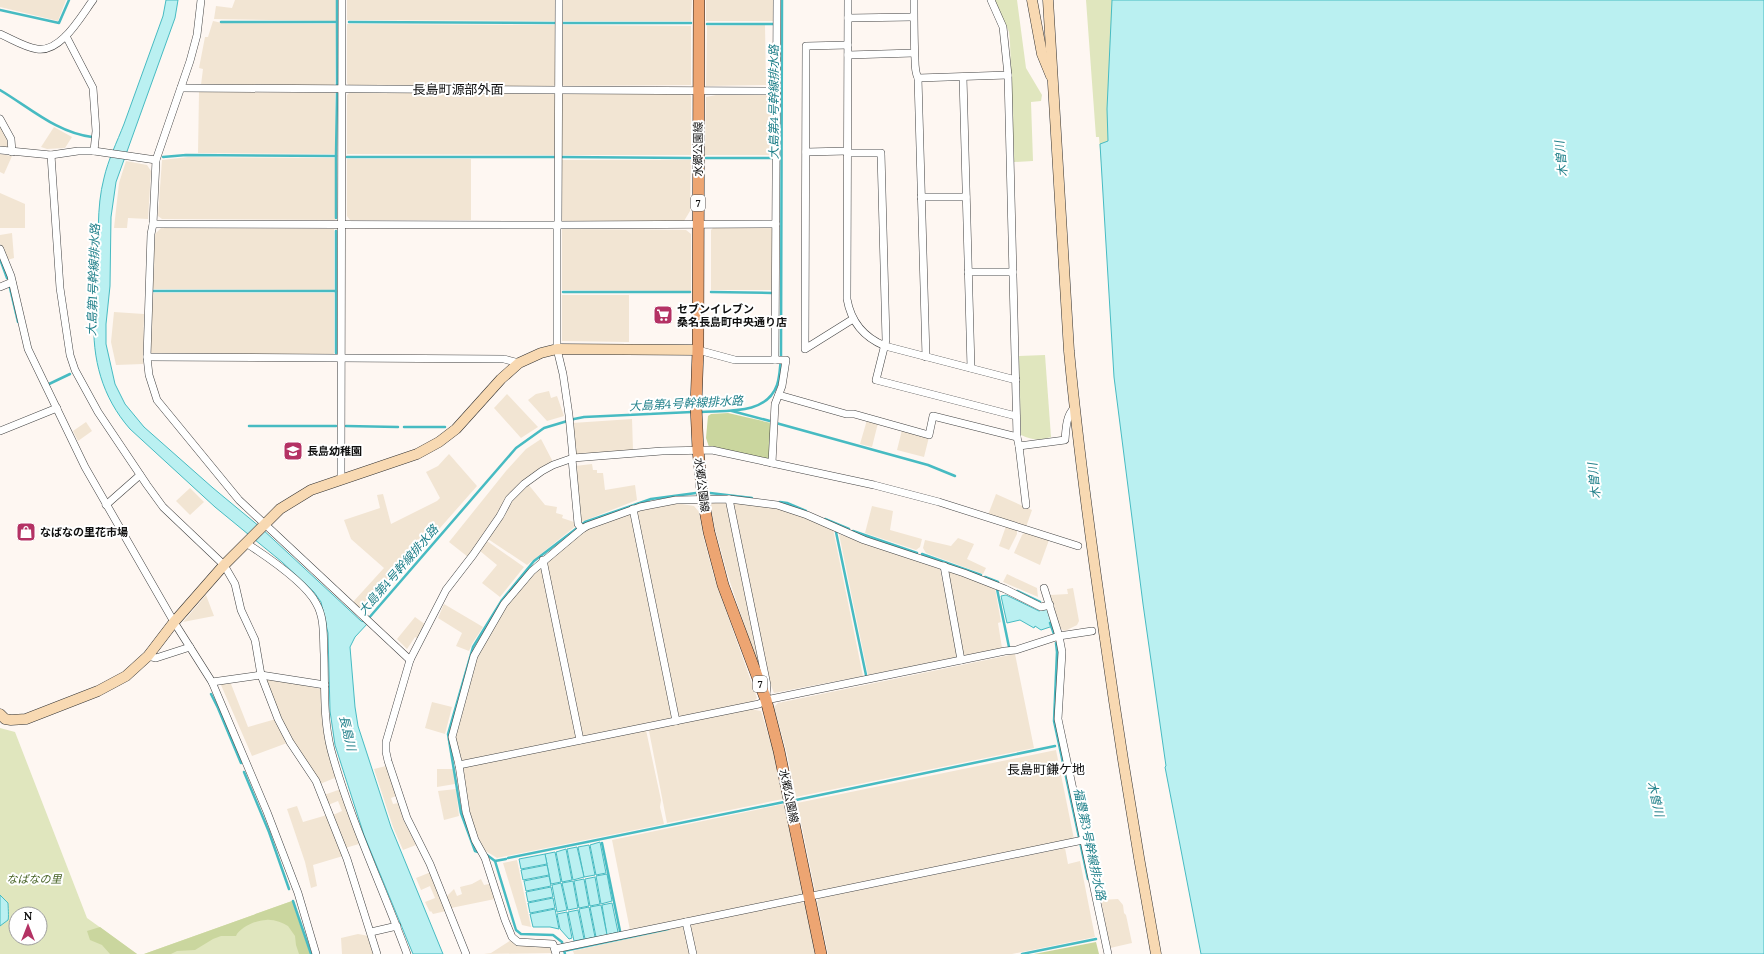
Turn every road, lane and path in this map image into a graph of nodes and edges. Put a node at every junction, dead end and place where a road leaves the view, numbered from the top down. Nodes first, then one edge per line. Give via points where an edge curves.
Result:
1 (93, 0) edge
2 (201, 0) edge
3 (342, 0) edge
4 (560, 0) edge
5 (699, 0) edge
6 (777, 0) edge
7 (848, 0) edge
8 (914, 0) edge
9 (991, 0) edge
10 (1032, 0) edge
11 (1048, 0) edge
12 (913, 17) junction
13 (848, 18) junction
14 (0, 34) edge
15 (66, 36) junction
16 (848, 45) junction
17 (914, 53) junction
18 (848, 55) junction
19 (1008, 75) junction
20 (963, 77) junction
21 (918, 78) junction
22 (1054, 83) junction
23 (181, 88) junction
24 (342, 89) junction
25 (559, 90) junction
26 (698, 91) junction
27 (777, 91) junction
28 (0, 119) edge
29 (0, 150) edge
30 (94, 151) junction
31 (12, 152) junction
32 (806, 152) junction
33 (847, 152) junction
34 (51, 155) junction
35 (156, 160) junction
36 (966, 197) junction
37 (921, 198) junction
38 (153, 224) junction
39 (342, 224) junction
40 (698, 224) junction
41 (776, 224) junction
42 (558, 225) junction
43 (0, 249) edge
44 (968, 272) junction
45 (1013, 272) junction
46 (12, 282) junction
47 (0, 287) edge
48 (853, 319) junction
49 (885, 346) junction
50 (557, 349) junction
51 (698, 350) junction
52 (926, 356) junction
53 (147, 357) junction
54 (340, 359) junction
55 (779, 360) junction
56 (519, 363) junction
57 (971, 368) junction
58 (1016, 380) junction
59 (779, 395) junction
60 (57, 408) junction
61 (1074, 408) junction
62 (1016, 416) junction
63 (0, 431) edge
64 (1017, 437) junction
65 (1019, 446) junction
66 (698, 450) junction
67 (572, 459) junction
68 (772, 463) junction
69 (140, 475) junction
70 (341, 478) junction
71 (703, 499) junction
72 (729, 499) junction
73 (106, 505) junction
74 (1026, 505) dead end
75 (633, 509) junction
76 (264, 523) junction
77 (580, 527) junction
78 (247, 542) junction
79 (1078, 546) dead end
80 (543, 560) junction
81 (224, 565) junction
82 (944, 566) junction
83 (1044, 588) dead end
84 (1050, 605) junction
85 (174, 622) junction
86 (1092, 631) dead end
87 (1060, 636) junction
88 (190, 647) junction
89 (148, 656) junction
90 (410, 660) junction
91 (961, 660) junction
92 (261, 675) junction
93 (212, 682) junction
94 (325, 685) junction
95 (766, 700) junction
96 (0, 714) edge
97 (676, 721) junction
98 (580, 740) junction
99 (459, 765) junction
100 (1081, 841) junction
101 (810, 898) junction
102 (686, 922) junction
103 (397, 926) junction
104 (371, 932) junction
105 (557, 950) edge
106 (316, 954) edge
107 (377, 954) edge
108 (407, 954) edge
109 (466, 954) edge
110 (693, 954) edge
111 (821, 954) edge
112 (1108, 954) edge
113 (1156, 954) edge

1 - 15 street
2 - 23 street via 197,35
3 - 24 street
4 - 25 street
5 - 26 main road, 水郷公園線 / 7
6 - 27 street
7 - 13 street
8 - 12 street
9 - 19 street via 1003,27
10 - 22 street via 1042,54
11 - 22 street
12 - 13 street
12 - 17 street
13 - 16 street
14 - 15 street via 37,49 44,49
15 - 30 street via 92,88 96,131
16 - 18 street
16 - 32 street via 806,46
17 - 18 street
17 - 21 street via 915,72
18 - 33 street
19 - 20 street
19 - 45 street
20 - 21 street
20 - 36 street
21 - 37 street
22 - 61 street
23 - 24 street
23 - 35 street
24 - 25 street
24 - 39 street
25 - 26 street
25 - 42 street
26 - 27 street
26 - 40 main road, 水郷公園線 / 7
27 - 41 street
28 - 31 street via 11,139
29 - 31 street
30 - 34 street
30 - 35 street
31 - 34 street
32 - 33 street
32 - 48 street via 805,349
33 - 48 street via 847,299
33 - 49 street via 881,153
34 - 69 street via 60,288 70,355 78,377 98,412
35 - 38 street
36 - 37 street
36 - 44 street
37 - 52 street
38 - 39 street
38 - 53 street
39 - 42 street
39 - 54 street
40 - 41 street
40 - 42 street
40 - 51 main road, 水郷公園線 / 7
41 - 55 street
42 - 50 street
43 - 46 street
44 - 45 street
44 - 57 street
45 - 58 street
46 - 47 street
46 - 60 street via 28,349
48 - 49 street via 868,337
49 - 52 street
49 - 62 street via 876,380
50 - 51 street
50 - 56 street
50 - 67 street via 569,416
51 - 55 street via 735,360
51 - 66 main road, 水郷公園線 / 7
52 - 57 street
53 - 54 street
53 - 76 street via 149,375 157,400 239,500
54 - 56 street via 504,359
54 - 70 street
55 - 59 street via 786,360
56 - 70 street via 456,429 439,442 417,454
57 - 58 street
58 - 62 street
59 - 64 street via 929,435 933,416
59 - 68 street via 775,404
60 - 63 street
60 - 73 street
61 - 65 street via 1069,413 1066,440
61 - 113 street via 1116,718
62 - 64 street
64 - 65 street
65 - 74 street
66 - 67 street
66 - 68 street via 712,450
66 - 71 main road, 水郷公園線 / 7
67 - 77 street
67 - 90 street via 542,471 509,499 473,555 446,590
68 - 79 street via 939,502
69 - 73 street
69 - 81 street via 163,507
70 - 76 street via 299,496
71 - 72 street
71 - 75 street via 652,503
71 - 95 main road, 水郷公園線 / 7 via 723,586
72 - 82 street via 784,506 864,540
72 - 95 street via 767,685
73 - 85 street
75 - 77 street
75 - 97 street
76 - 78 street
76 - 90 street
77 - 80 street
78 - 81 street
78 - 94 street via 310,594 316,603 321,613
80 - 98 street
80 - 99 street via 504,604 474,656 452,737
81 - 85 street
81 - 92 street via 235,584 241,610 254,640
82 - 84 street via 1005,589 1041,607
82 - 91 street
83 - 84 street
84 - 87 street
85 - 88 street
85 - 89 street
86 - 87 street
87 - 91 street via 1016,650
87 - 100 street via 1062,652 1058,719
88 - 89 street via 156,658
88 - 93 street
89 - 96 street via 126,676 92,694 26,719 11,720
90 - 109 street via 386,742 386,752 407,818 430,864
91 - 95 street
92 - 93 street
92 - 94 street
92 - 104 street via 278,719 316,781 347,859
93 - 106 street via 298,893
94 - 103 street via 328,732 332,750 360,837
95 - 97 street via 758,704
95 - 101 main road, 水郷公園線 / 7
97 - 98 street
98 - 99 street
99 - 105 street via 466,812 512,937 518,942 553,944
100 - 101 street
100 - 112 street
101 - 102 street
101 - 111 main road, 水郷公園線 / 7
102 - 105 street
102 - 110 street
103 - 104 street
103 - 108 street
104 - 107 street

